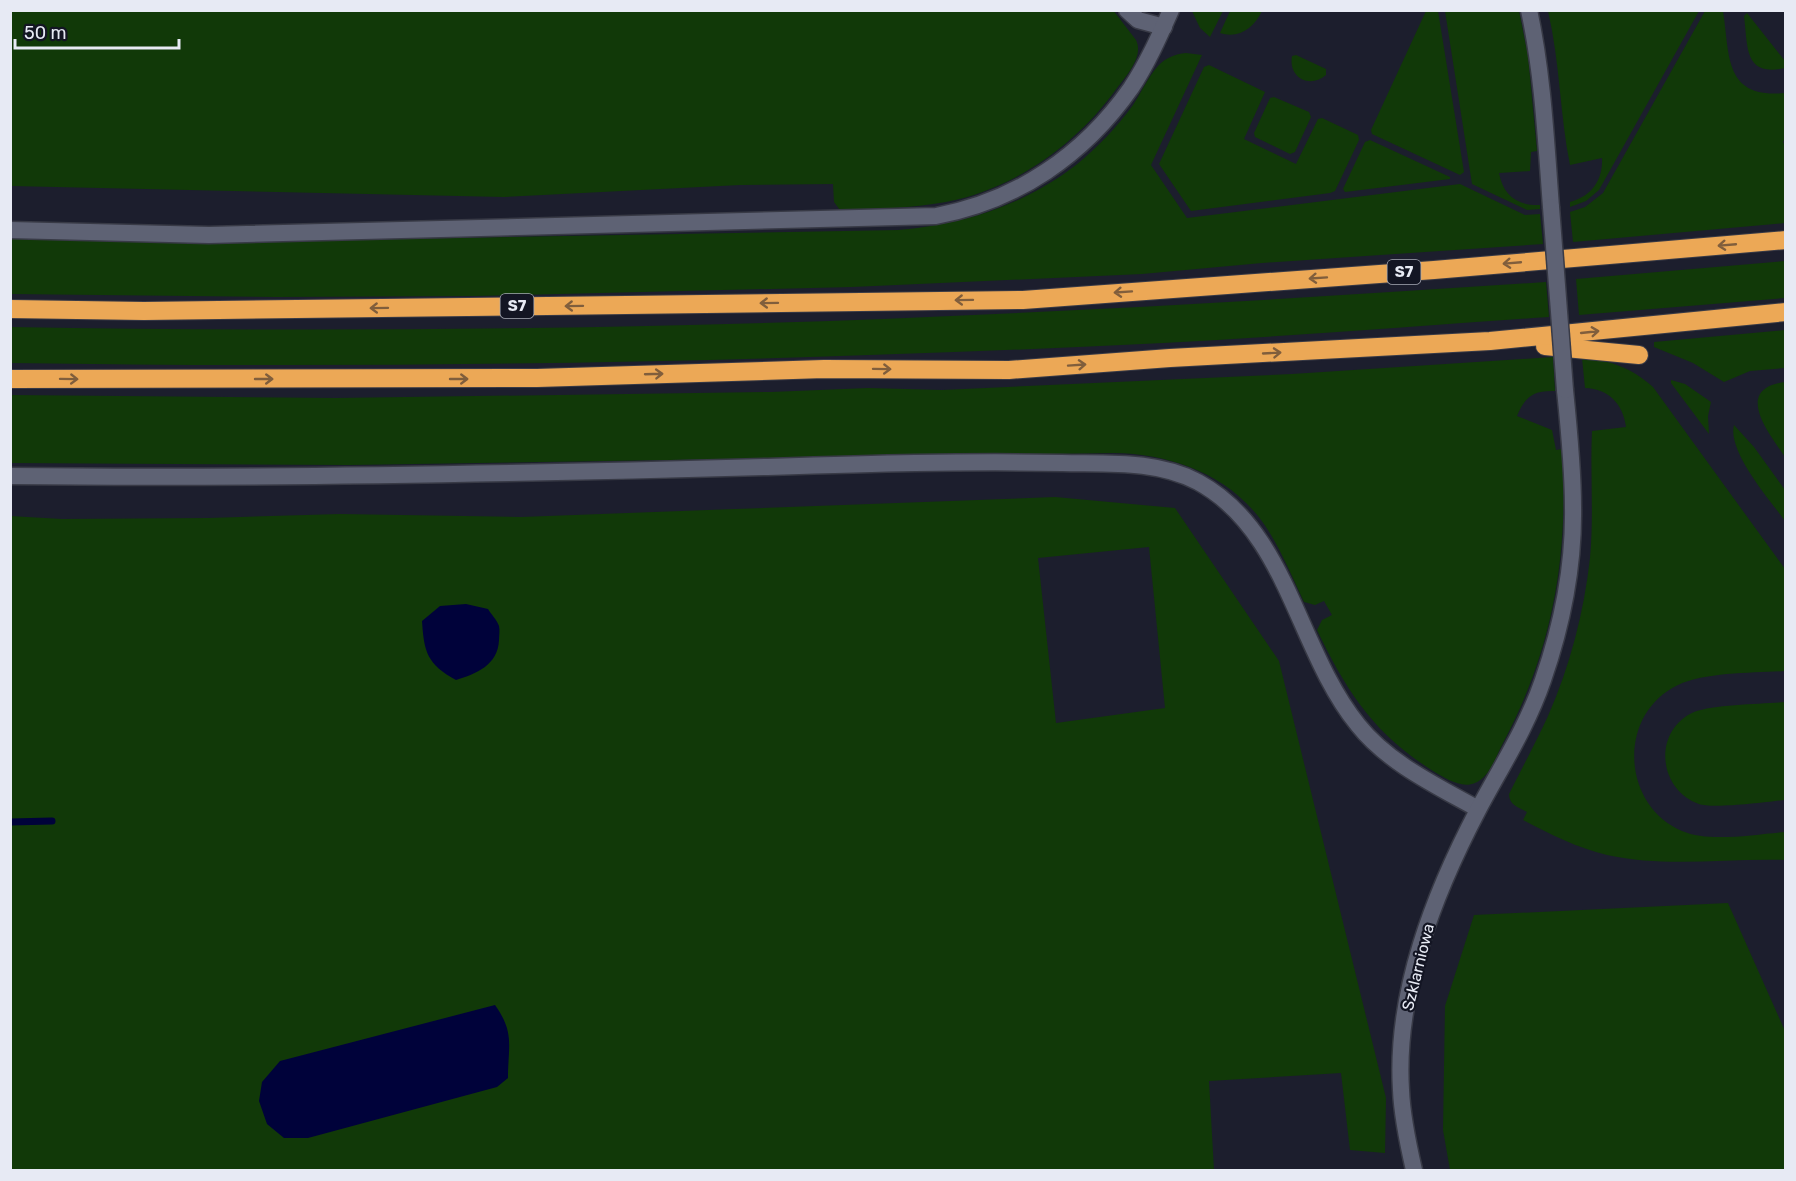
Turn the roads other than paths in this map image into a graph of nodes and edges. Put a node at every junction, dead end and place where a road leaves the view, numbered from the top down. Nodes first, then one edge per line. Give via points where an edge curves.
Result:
1 (1127, 10) edge
2 (1172, 10) edge
3 (1529, 10) edge
4 (1164, 27) junction
5 (10, 230) edge
6 (1785, 240) edge
7 (10, 309) edge
8 (1785, 312) edge
9 (1490, 341) junction
10 (1639, 356) dead end
11 (10, 379) edge
12 (10, 476) edge
13 (1478, 809) junction
14 (1414, 1170) edge

1 - 4 street via 1138,20
2 - 4 street
3 - 13 street, Szklarniowa, bridge via 1541,85 1573,509 1568,587 1555,641 1539,691 1512,751
4 - 5 street via 1147,62 1112,113 1063,161 1003,195 936,216 209,235
6 -> 7 highway, S7 via 1023,300 144,311
9 -> 8 highway
9 - 10 highway
11 -> 9 highway via 537,378 824,369 1010,370
12 - 13 street via 525,473 988,461 1144,465 1172,471 1219,495 1249,523 1264,545 1334,690 1360,728 1389,754
13 - 14 street, Szklarniowa via 1428,923 1408,995 1400,1089

